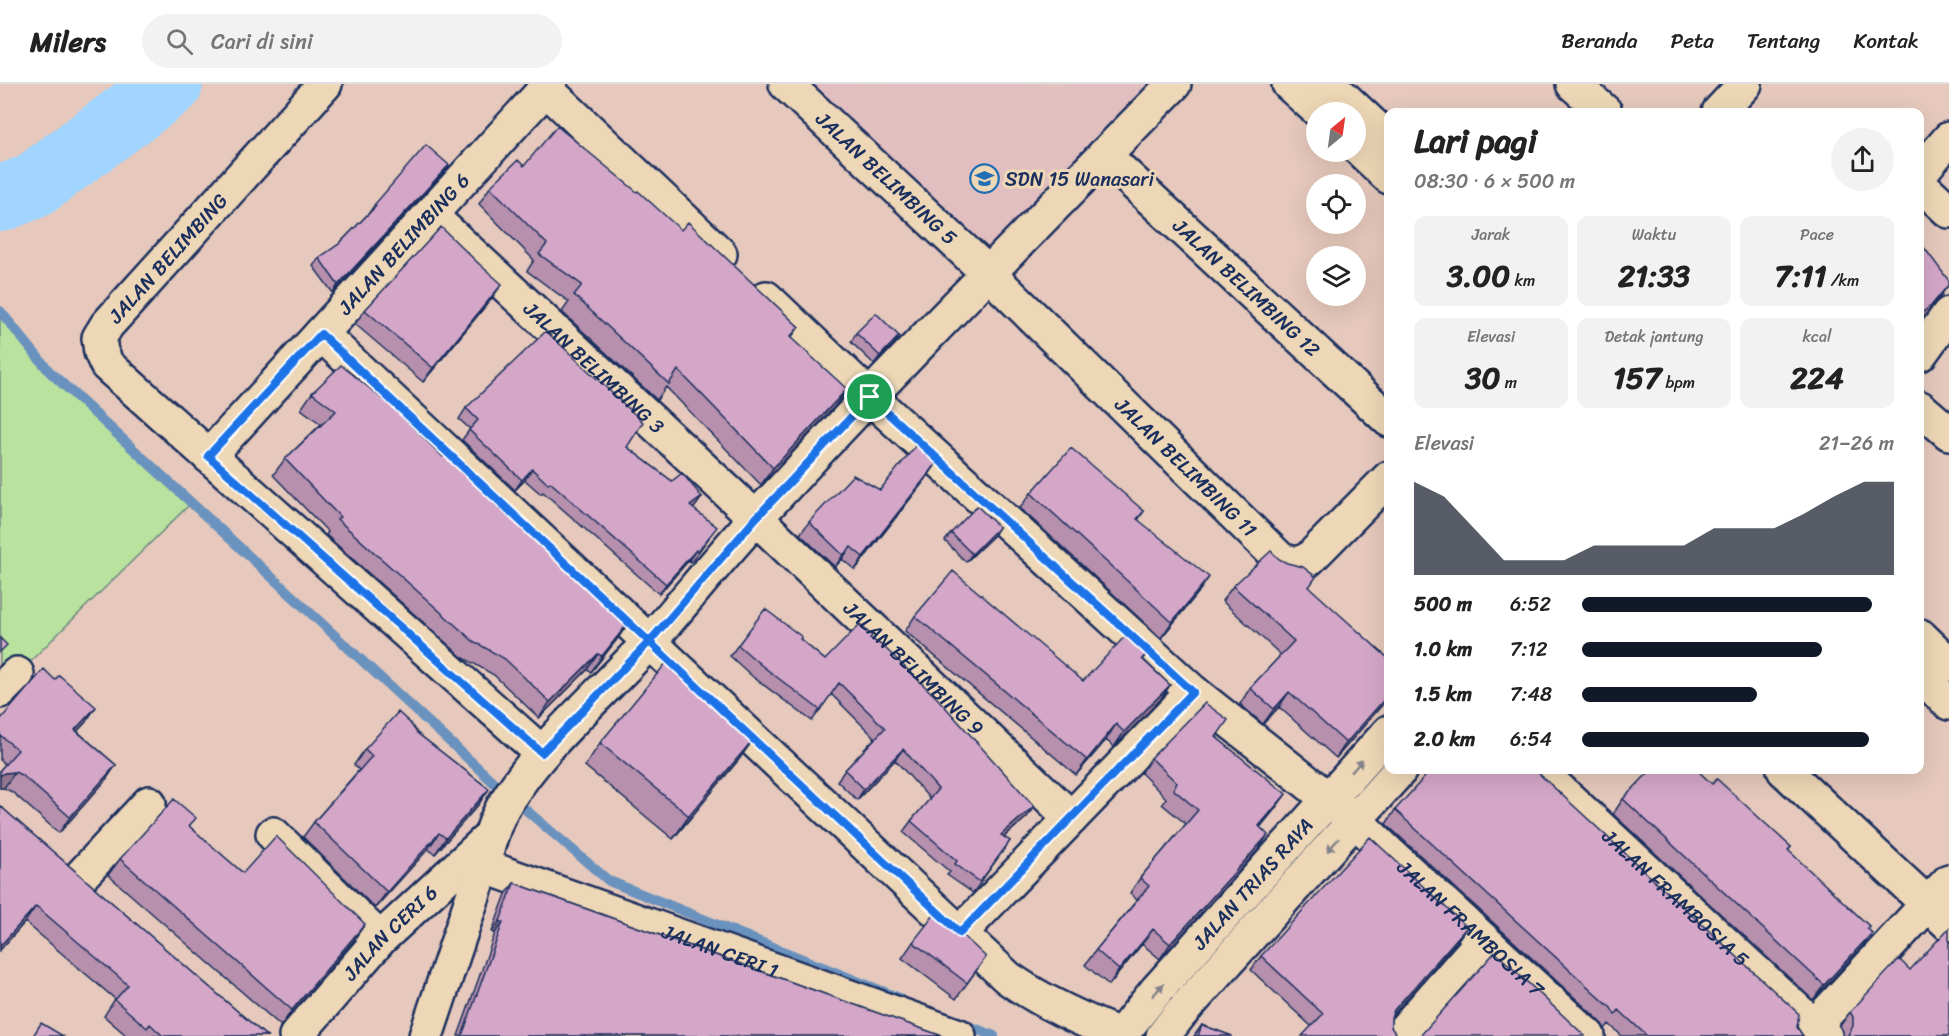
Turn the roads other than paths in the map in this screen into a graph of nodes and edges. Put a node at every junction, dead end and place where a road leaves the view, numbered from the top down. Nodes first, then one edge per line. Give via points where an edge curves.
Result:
1 (325, 84) edge
2 (786, 84) edge
3 (1174, 84) edge
4 (1289, 84) edge
5 (1329, 84) edge
6 (1573, 84) edge
7 (1745, 84) edge
8 (548, 87) edge
9 (1309, 102) edge
10 (1600, 108) edge
11 (1724, 108) edge
12 (1384, 135) edge
13 (1949, 139) edge
14 (1104, 155) junction
15 (1366, 155) edge
16 (1924, 168) edge
17 (1384, 172) edge
18 (1924, 188) edge
19 (1949, 211) edge
20 (430, 215) junction
21 (988, 273) junction
22 (1949, 314) edge
23 (321, 334) junction
24 (1924, 348) edge
25 (870, 397) junction
26 (1924, 411) edge
27 (1384, 415) edge
28 (1949, 433) edge
29 (208, 456) junction
30 (1384, 483) edge
31 (756, 518) junction
32 (1924, 640) edge
33 (649, 642) junction
34 (1949, 664) edge
35 (1924, 680) edge
36 (1193, 692) junction
37 (1949, 703) edge
38 (1384, 737) edge
39 (542, 753) junction
40 (1396, 774) edge
41 (1542, 774) edge
42 (1789, 774) edge
43 (479, 782) edge
44 (1328, 799) junction
45 (506, 802) junction
46 (149, 803) dead end
47 (1071, 818) junction
48 (1355, 820) junction
49 (273, 834) dead end
50 (486, 852) junction
51 (107, 899) edge
52 (1942, 903) edge
53 (960, 933) junction
54 (380, 939) junction
55 (1483, 940) junction
56 (436, 1033) edge
57 (1815, 1033) edge
58 (296, 1036) edge
59 (959, 1036) edge
60 (1121, 1036) edge
61 (1163, 1036) edge
62 (1399, 1036) edge
63 (1588, 1036) edge

1 - 29 street, JALAN BELIMBING via 99,338 107,365
2 - 21 street, JALAN BELIMBING 5
3 - 14 street
4 - 9 street
5 - 12 street
6 - 10 street
7 - 11 street
8 - 20 street, JALAN BELIMBING 6
8 - 25 street, JALAN FRAMBOSIA 7
13 - 16 street
14 - 21 street
14 - 27 street, JALAN BELIMBING 12
15 - 17 street
18 - 19 street
20 - 23 street, JALAN BELIMBING 6
20 - 31 street, JALAN BELIMBING 3
21 - 25 street
21 - 30 street, JALAN BELIMBING 11 via 1281,560 1296,564 1308,560
22 - 24 street
23 - 29 street, JALAN BELIMBING 6
23 - 33 street
25 - 31 street
25 - 36 street, JALAN FRAMBOSIA 7
26 - 28 street
29 - 39 street
31 - 33 street
31 - 47 street, JALAN BELIMBING 9
32 - 34 street
33 - 39 street
33 - 53 street
35 - 37 street
36 - 44 street, JALAN FRAMBOSIA 7
36 - 47 street
44 -> 38 street, JALAN TRIAS RAYA
39 - 45 street
40 - 48 street, JALAN TRIAS RAYA
41 - 57 street, JALAN FRAMBOSIA 5
42 - 52 street
43 - 45 street
44 - 48 street, JALAN FRAMBOSIA 7
60 -> 44 street, JALAN TRIAS RAYA
45 - 50 street
46 - 51 street via 72,868
47 - 53 street
48 - 55 street, JALAN FRAMBOSIA 7
48 -> 61 street, JALAN TRIAS RAYA
49 - 54 street
50 - 54 street, JALAN CERI 6
50 - 56 street
50 - 59 street, JALAN CERI 1
52 - 57 street
53 - 60 street via 1008,978 1036,997
54 - 58 street, JALAN CERI 6
55 - 62 street
55 - 63 street, JALAN FRAMBOSIA 7

